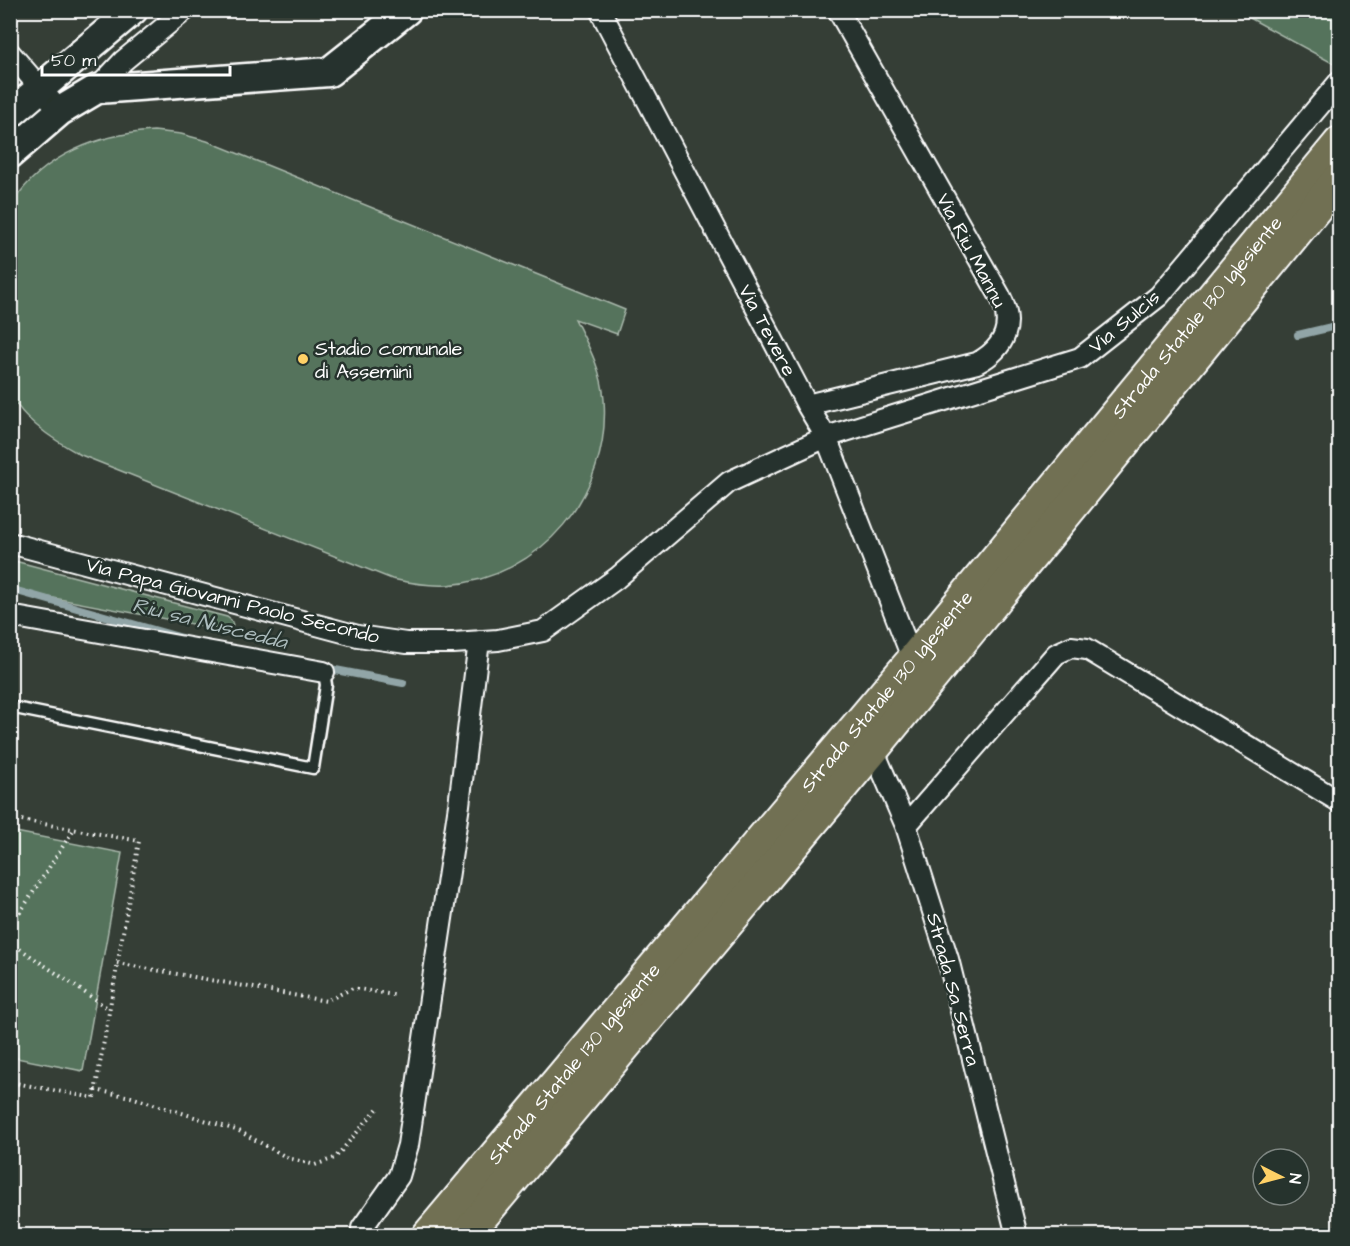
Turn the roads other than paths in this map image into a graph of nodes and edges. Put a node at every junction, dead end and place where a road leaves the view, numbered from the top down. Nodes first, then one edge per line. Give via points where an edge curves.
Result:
1 (133, 10) edge
2 (185, 10) edge
3 (407, 10) edge
4 (600, 10) edge
5 (838, 10) edge
6 (10, 53) edge
7 (1340, 81) edge
8 (42, 88) junction
9 (97, 89) junction
10 (60, 111) junction
11 (10, 114) edge
12 (1340, 143) edge
13 (10, 154) edge
14 (1340, 178) edge
15 (807, 405) junction
16 (826, 437) junction
17 (10, 543) edge
18 (10, 616) edge
19 (479, 641) junction
20 (913, 660) junction
21 (324, 672) joint
22 (10, 707) edge
23 (873, 749) junction
24 (1340, 802) edge
25 (906, 826) junction
26 (362, 1228) dead end
27 (428, 1236) edge
28 (465, 1236) edge
29 (1017, 1236) edge

1 - 8 street
2 - 9 street via 123,61
3 - 9 street via 329,72
4 - 15 street, Via Tevere
5 - 15 street, Via Riu Mannu via 1000,296 1008,322 998,348 977,363
6 - 8 street
7 - 16 street, Via Sulcis via 1159,296 1080,358
8 - 10 street
8 - 11 street
9 - 10 street
10 - 13 street
12 - 20 main road, Strada Statale 130 Iglesiente
14 - 23 main road, Strada Statale 130 Iglesiente
15 - 16 street, Via Tevere
16 - 19 street, Via Papa Giovanni Paolo Secondo via 729,482 617,578 543,631
16 - 20 street, Via Tevere
17 - 19 street, Via Papa Giovanni Paolo Secondo via 358,636 406,643
18 - 21 street
19 - 26 street via 459,805 408,1145 399,1176
20 - 27 main road, Strada Statale 130 Iglesiente
21 - 22 lane via 326,685 313,768
23 - 25 street, Strada Sa Serra
23 - 28 main road, Strada Statale 130 Iglesiente
24 - 25 street via 1080,646 1056,654
25 - 29 street, Strada Sa Serra via 948,959

